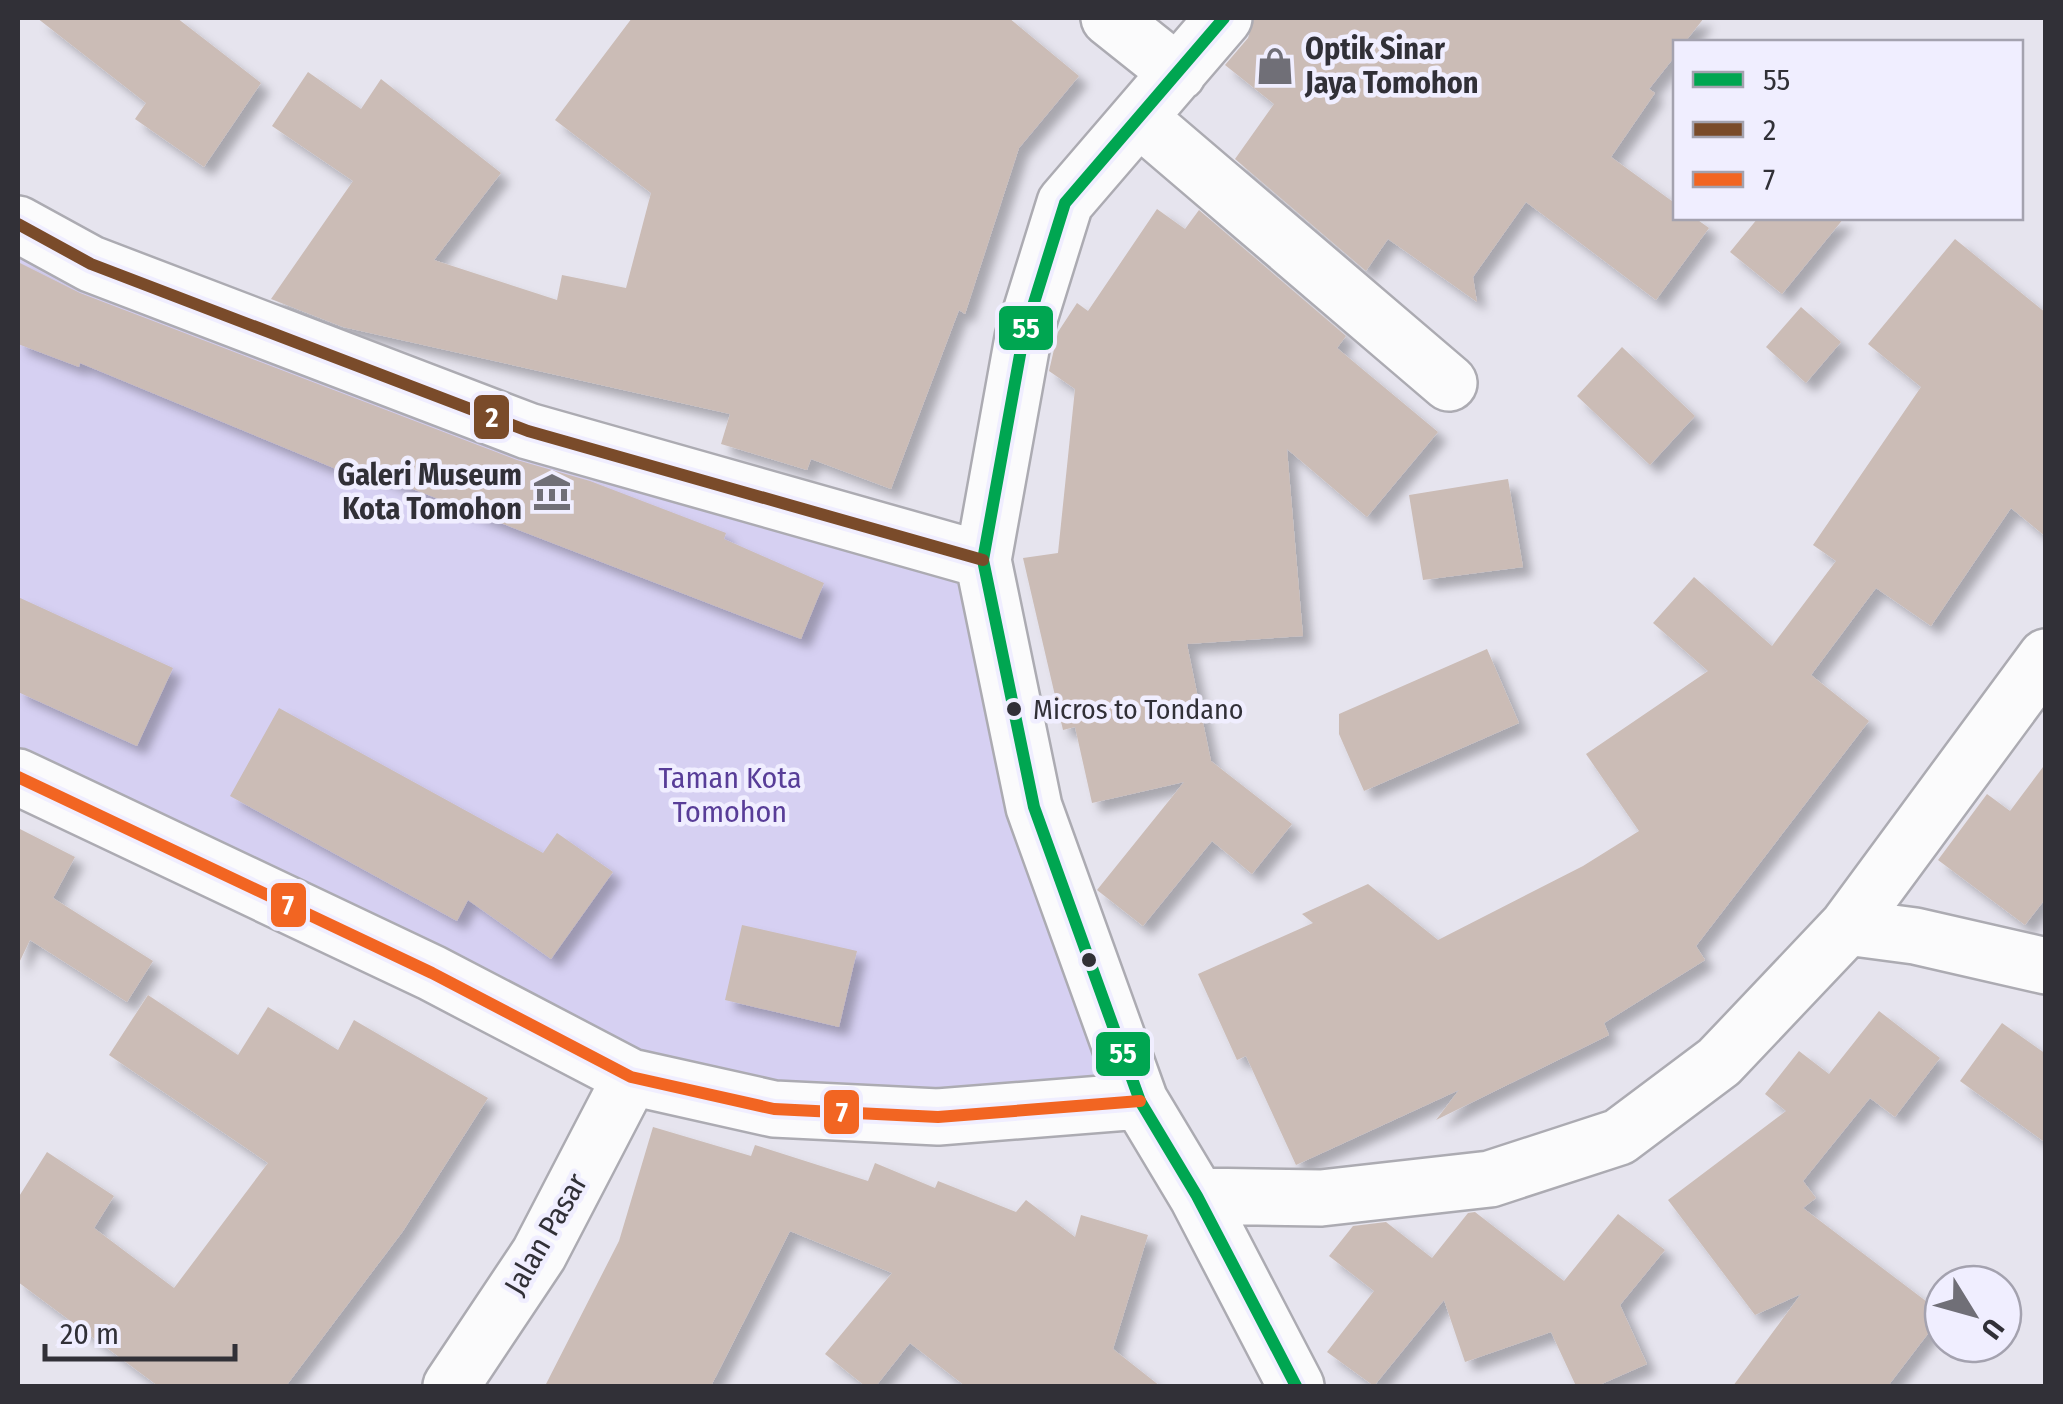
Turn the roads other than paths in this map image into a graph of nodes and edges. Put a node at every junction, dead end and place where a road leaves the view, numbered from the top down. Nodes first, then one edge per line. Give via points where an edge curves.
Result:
1 (1109, 18) edge
2 (1224, 18) edge
3 (1178, 74) junction
4 (1140, 118) junction
5 (18, 224) edge
6 (1449, 383) dead end
7 (982, 560) junction
8 (2046, 657) edge
9 (18, 777) edge
10 (1846, 927) junction
11 (2046, 966) edge
12 (630, 1077) junction
13 (1140, 1100) junction
14 (1196, 1196) junction
15 (451, 1386) edge
16 (1296, 1386) edge

1 - 3 street
2 - 3 street
3 - 4 street
4 - 6 street
4 - 7 street via 1065,203 1024,338
5 - 7 street via 91,264 528,430
7 - 13 street via 1034,806
8 - 10 street
9 - 12 street via 432,974
10 - 11 street
10 - 14 street via 1719,1062 1619,1137 1490,1179 1321,1198
12 - 13 street via 774,1109 938,1117
12 - 15 street, Jalan Pasar via 539,1254
13 - 14 street
14 - 16 street

